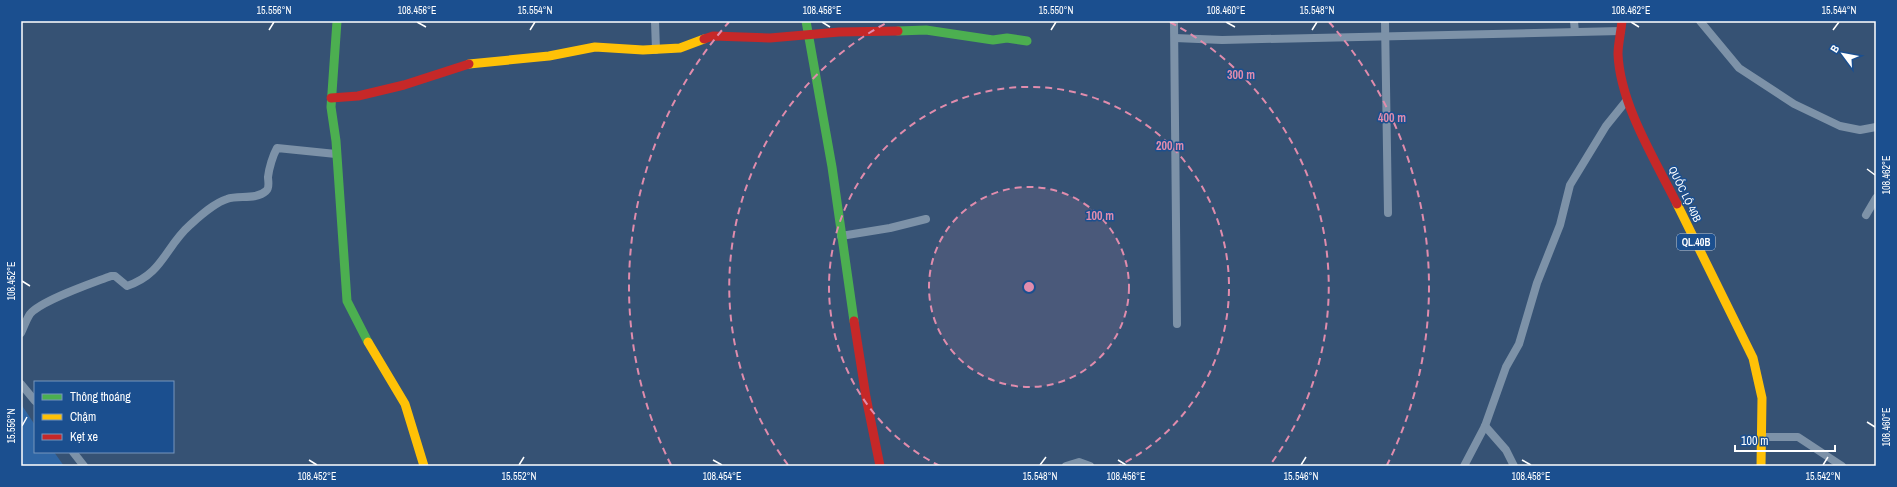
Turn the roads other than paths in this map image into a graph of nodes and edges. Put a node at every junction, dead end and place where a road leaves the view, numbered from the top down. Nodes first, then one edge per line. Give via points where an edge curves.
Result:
1 (337, 21) edge
2 (655, 21) edge
3 (806, 21) edge
4 (1174, 21) edge
5 (1385, 21) edge
6 (1574, 21) edge
7 (1622, 21) edge
8 (1700, 21) edge
9 (1621, 31) junction
10 (1575, 32) junction
11 (808, 35) junction
12 (1386, 36) junction
13 (1174, 38) junction
14 (1027, 41) dead end
15 (656, 50) junction
16 (331, 98) junction
17 (1627, 100) junction
18 (1876, 127) edge
19 (336, 154) junction
20 (1876, 198) edge
21 (1388, 213) dead end
22 (1866, 215) dead end
23 (926, 219) dead end
24 (841, 236) junction
25 (1177, 324) dead end
26 (21, 333) edge
27 (21, 384) edge
28 (34, 400) edge
29 (1485, 426) junction
30 (1762, 437) junction
31 (74, 453) edge
32 (84, 466) edge
33 (424, 466) edge
34 (880, 466) edge
35 (1066, 466) edge
36 (1090, 466) edge
37 (1464, 466) edge
38 (1514, 466) edge
39 (1761, 466) edge
40 (1842, 466) edge

1 - 16 main road
2 - 15 street
3 - 11 main road
4 - 13 street
5 - 12 street
6 - 10 street
7 - 9 main road, QUỐC LỘ 40B / QL.40B
8 - 18 street via 1739,68 1794,104 1840,126 1860,130
9 - 10 street
9 - 17 main road, QUỐC LỘ 40B / QL.40B via 1618,54
10 - 12 street
11 - 14 main road via 926,30 993,40 1007,38
11 - 15 main road via 770,38 713,36 688,46
11 - 24 main road
12 - 13 street via 1222,40
12 - 21 street
13 - 25 street
15 - 16 main road via 595,48 549,56 485,62 454,68 367,94
16 - 19 main road
17 - 29 street via 1606,126 1570,185 1560,225 1537,283 1519,344 1506,367
17 - 30 main road, QUỐC LỘ 40B / QL.40B via 1753,358 1762,398
19 - 26 street via 277,148 266,192 220,202 189,225 146,277 127,286 115,276 111,276 64,294 34,310
19 - 33 main road via 349,307 405,404
20 - 22 street
23 - 24 street
24 - 34 main road via 857,348
27 - 28 street
29 - 37 street
29 - 38 street via 1506,450
30 - 39 main road, QUỐC LỘ 40B / QL.40B
30 - 40 street via 1798,437
31 - 32 street
35 - 36 street via 1079,462

